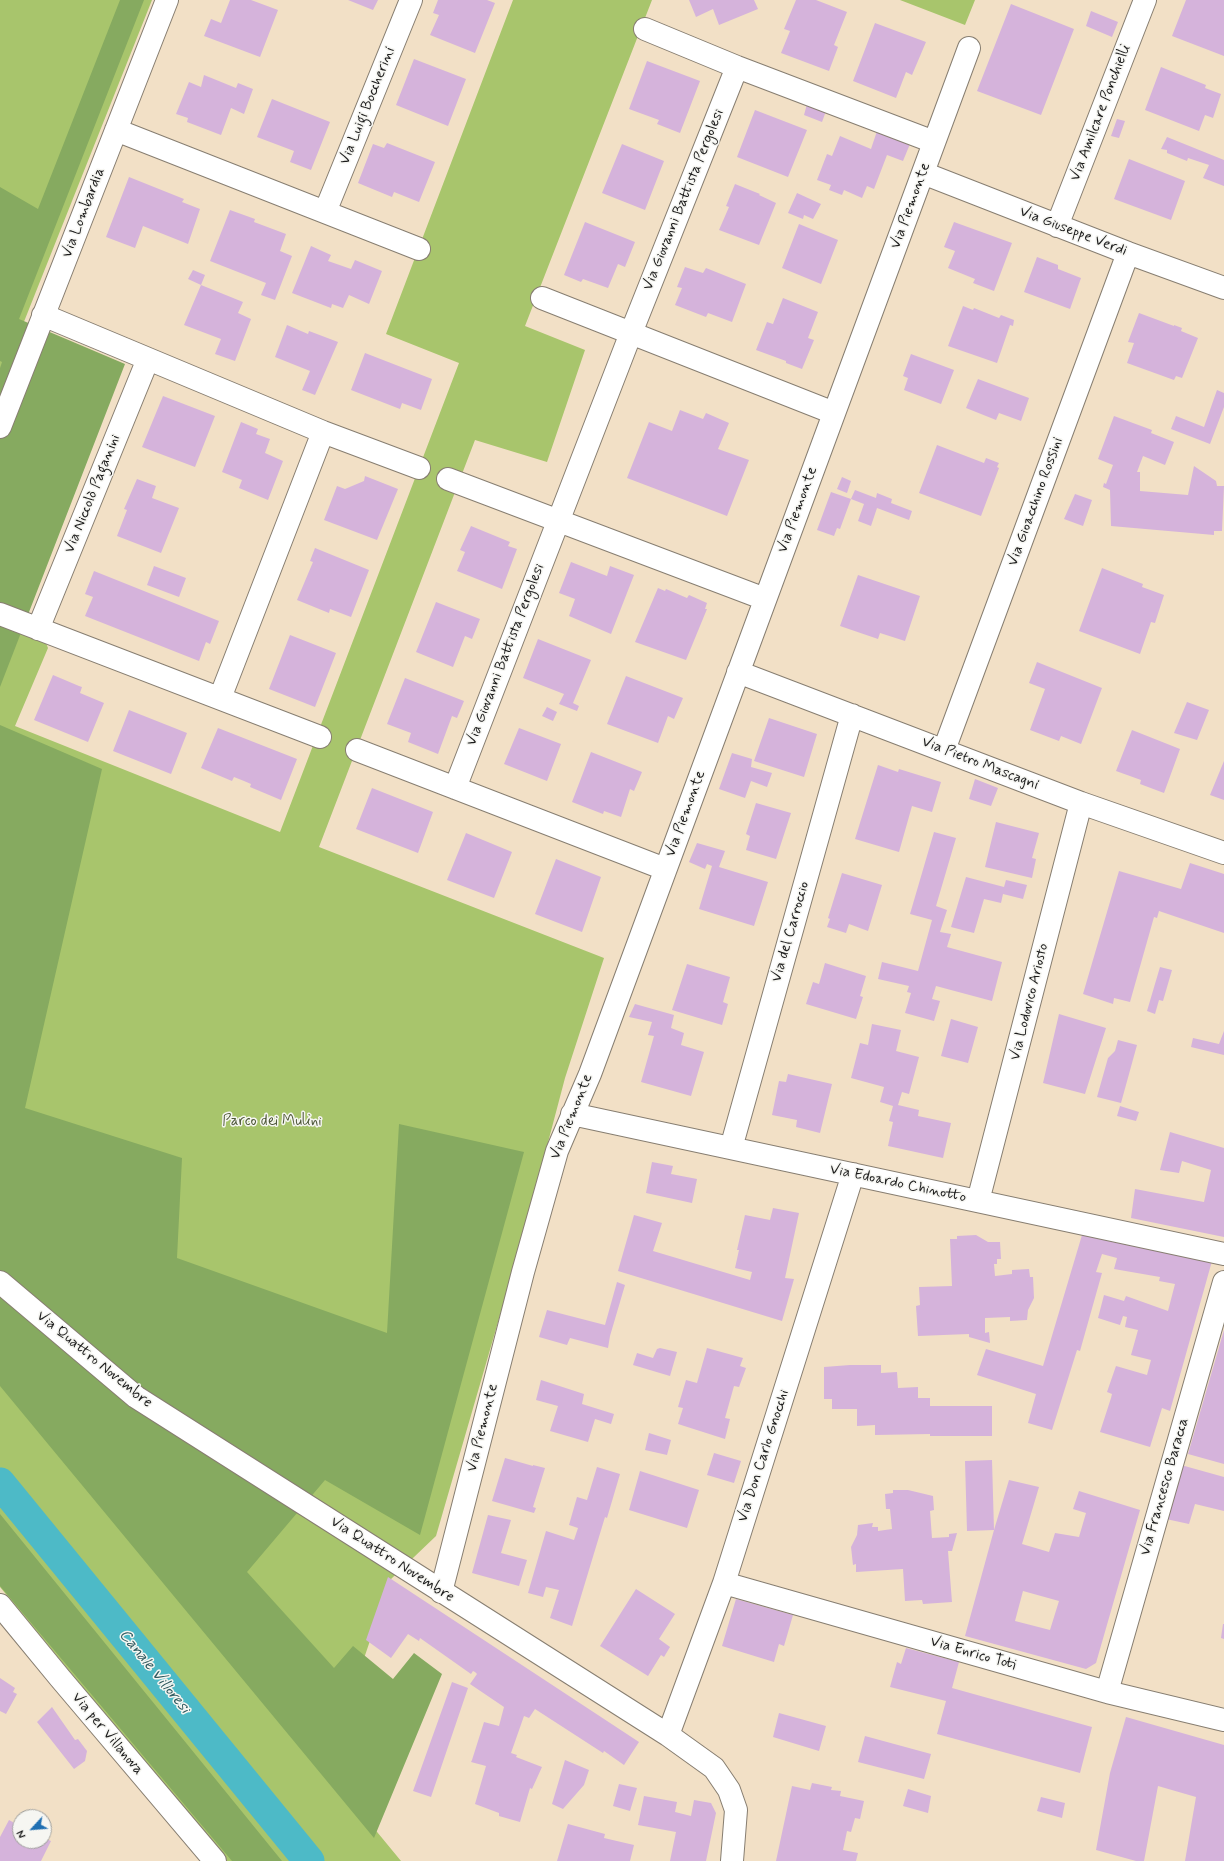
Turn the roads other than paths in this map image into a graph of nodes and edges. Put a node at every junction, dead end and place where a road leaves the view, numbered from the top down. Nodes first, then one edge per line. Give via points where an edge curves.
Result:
1 (167, 0) edge
2 (411, 0) edge
3 (1145, 0) edge
4 (645, 29) dead end
5 (969, 48) dead end
6 (737, 67) junction
7 (116, 130) junction
8 (934, 142) junction
9 (923, 173) junction
10 (324, 212) junction
11 (1057, 226) junction
12 (419, 249) dead end
13 (1128, 253) junction
14 (1224, 288) edge
15 (542, 298) dead end
16 (43, 316) junction
17 (631, 333) junction
18 (148, 359) junction
19 (834, 413) junction
20 (0, 427) edge
21 (323, 432) junction
22 (418, 468) dead end
23 (448, 479) dead end
24 (558, 521) junction
25 (765, 599) junction
26 (0, 614) edge
27 (38, 628) junction
28 (738, 672) junction
29 (220, 698) junction
30 (852, 715) junction
31 (320, 737) dead end
32 (357, 750) dead end
33 (944, 750) junction
34 (455, 788) junction
35 (1081, 803) junction
36 (1224, 853) edge
37 (665, 869) junction
38 (572, 1114) junction
39 (731, 1148) junction
40 (853, 1174) junction
41 (978, 1201) junction
42 (1224, 1254) edge
43 (0, 1282) edge
44 (1224, 1282) edge
45 (724, 1582) junction
46 (441, 1592) junction
47 (0, 1605) edge
48 (1107, 1692) junction
49 (1224, 1720) edge
50 (668, 1735) junction
51 (215, 1861) edge
52 (732, 1861) edge

1 - 7 street, Via Lombardia
2 - 10 street, Via Luigi Boccherini
3 - 11 street, Via Amilcare Ponchielli
4 - 6 street
5 - 8 street, Via Piemonte
6 - 8 street
6 - 17 street, Via Giovanni Battista Pergolesi
7 - 10 street
7 - 16 street, Via Lombardia
8 - 9 street, Via Piemonte
9 - 11 street, Via Giuseppe Verdi
9 - 19 street, Via Piemonte
10 - 12 street
11 - 13 street, Via Giuseppe Verdi
13 - 14 street, Via Giuseppe Verdi
13 - 33 street, Via Gioacchino Rossini
15 - 17 street
16 - 18 street
16 - 20 street, Via Lombardia
17 - 19 street
17 - 24 street, Via Giovanni Battista Pergolesi
18 - 21 street
18 - 27 street, Via Niccolò Paganini
19 - 25 street, Via Piemonte
21 - 22 street
21 - 29 street
23 - 24 street
24 - 25 street
24 - 34 street, Via Giovanni Battista Pergolesi
25 - 28 street, Via Piemonte
26 - 27 street
27 - 29 street
28 - 30 street, Via Pietro Mascagni
28 - 37 street, Via Piemonte
29 - 31 street
30 - 33 street, Via Pietro Mascagni
30 - 39 street, Via del Carroccio
32 - 34 street
33 - 35 street, Via Pietro Mascagni
34 - 37 street
35 - 36 street, Via Pietro Mascagni
35 - 41 street, Via Lodovico Ariosto
37 - 38 street, Via Piemonte via 590,1074
38 - 39 street, Via Edoardo Chinotto
38 - 46 street, Via Piemonte via 557,1151 523,1272
39 - 40 street, Via Edoardo Chinotto
40 - 41 street, Via Edoardo Chinotto
40 - 45 street, Via Don Carlo Gnocchi
41 - 42 street, Via Edoardo Chinotto
43 - 46 street, Via Quattro Novembre via 136,1397
44 - 48 street, Via Francesco Baracca
45 - 48 street, Via Enrico Toti
45 - 50 street, Via Don Carlo Gnocchi
46 - 50 street, Via Quattro Novembre
47 - 51 street, Via per Villanova
48 - 49 street, Via Enrico Toti
50 - 52 street, Via Quattro Novembre via 714,1768 729,1790 736,1810

